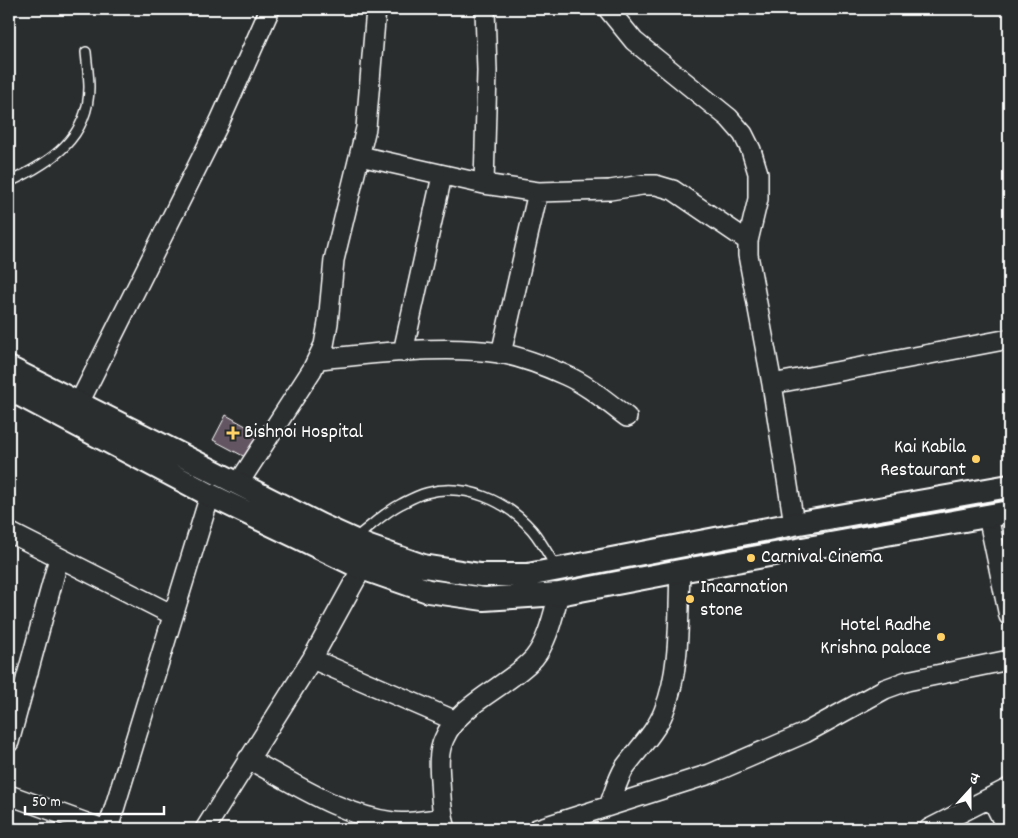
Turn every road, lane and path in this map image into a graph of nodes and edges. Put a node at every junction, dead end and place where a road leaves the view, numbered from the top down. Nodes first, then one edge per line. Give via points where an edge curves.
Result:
1 (270, 9) edge
2 (376, 9) edge
3 (485, 9) edge
4 (614, 11) edge
5 (86, 52) dead end
6 (360, 156) junction
7 (442, 176) junction
8 (9, 182) edge
9 (484, 184) junction
10 (538, 192) junction
11 (748, 241) junction
12 (1009, 339) edge
13 (403, 352) junction
14 (502, 354) junction
15 (318, 359) junction
16 (9, 368) edge
17 (772, 384) junction
18 (9, 389) edge
19 (79, 403) junction
20 (627, 417) dead end
21 (238, 484) junction
22 (1009, 486) edge
23 (210, 495) junction
24 (999, 514) edge
25 (794, 524) junction
26 (9, 532) edge
27 (353, 540) junction
28 (59, 558) junction
29 (362, 568) junction
30 (558, 569) junction
31 (680, 571) junction
32 (559, 594) junction
33 (174, 615) junction
34 (1009, 616) edge
35 (312, 659) junction
36 (1009, 660) edge
37 (456, 721) junction
38 (9, 742) edge
39 (248, 759) junction
40 (1009, 788) edge
41 (9, 795) edge
42 (991, 797) junction
43 (609, 806) junction
44 (445, 824) edge
45 (570, 824) edge
46 (102, 829) edge
47 (108, 829) edge
48 (205, 829) edge
49 (537, 829) edge
50 (929, 829) edge
51 (1007, 829) edge

1 - 19 street via 220,121
2 - 6 street via 366,128
3 - 9 street
4 - 11 street via 634,42 729,118 743,134 758,173 758,199
5 - 8 lane via 89,89 77,131 60,152
6 - 7 street
6 - 15 street via 334,260 328,323
7 - 9 street
7 - 13 street
9 - 10 street
10 - 11 street via 656,185 673,190
10 - 14 street
11 - 17 street
12 - 17 street
13 - 14 street via 460,350
13 - 15 street
14 - 20 street via 566,375
15 - 21 street
16 - 19 street
17 - 25 street
18 - 23 street
19 - 21 street
21 - 27 street
22 - 25 street
23 - 29 street
23 - 33 street
24 - 31 street
24 - 34 street
25 - 30 street
26 - 28 street
27 - 30 street via 423,566 480,575 528,575
27 - 30 lane via 399,505 425,493 445,490 472,492 496,501 516,514 533,531
28 - 33 street
28 - 38 street
29 - 32 street via 428,591 484,599
29 - 35 street
31 - 32 street
31 - 43 street via 677,639 664,712 624,769
32 - 37 street via 546,639 535,656 522,670
33 - 47 street
35 - 37 street
35 - 39 street
36 - 43 street via 907,681 885,689 805,733 710,774
37 - 44 street via 444,738 439,758
39 - 44 street via 336,806 360,814 393,822
39 - 48 street
40 - 42 street
41 - 46 street
42 - 50 street
42 - 51 street
43 - 45 street
45 - 49 street

